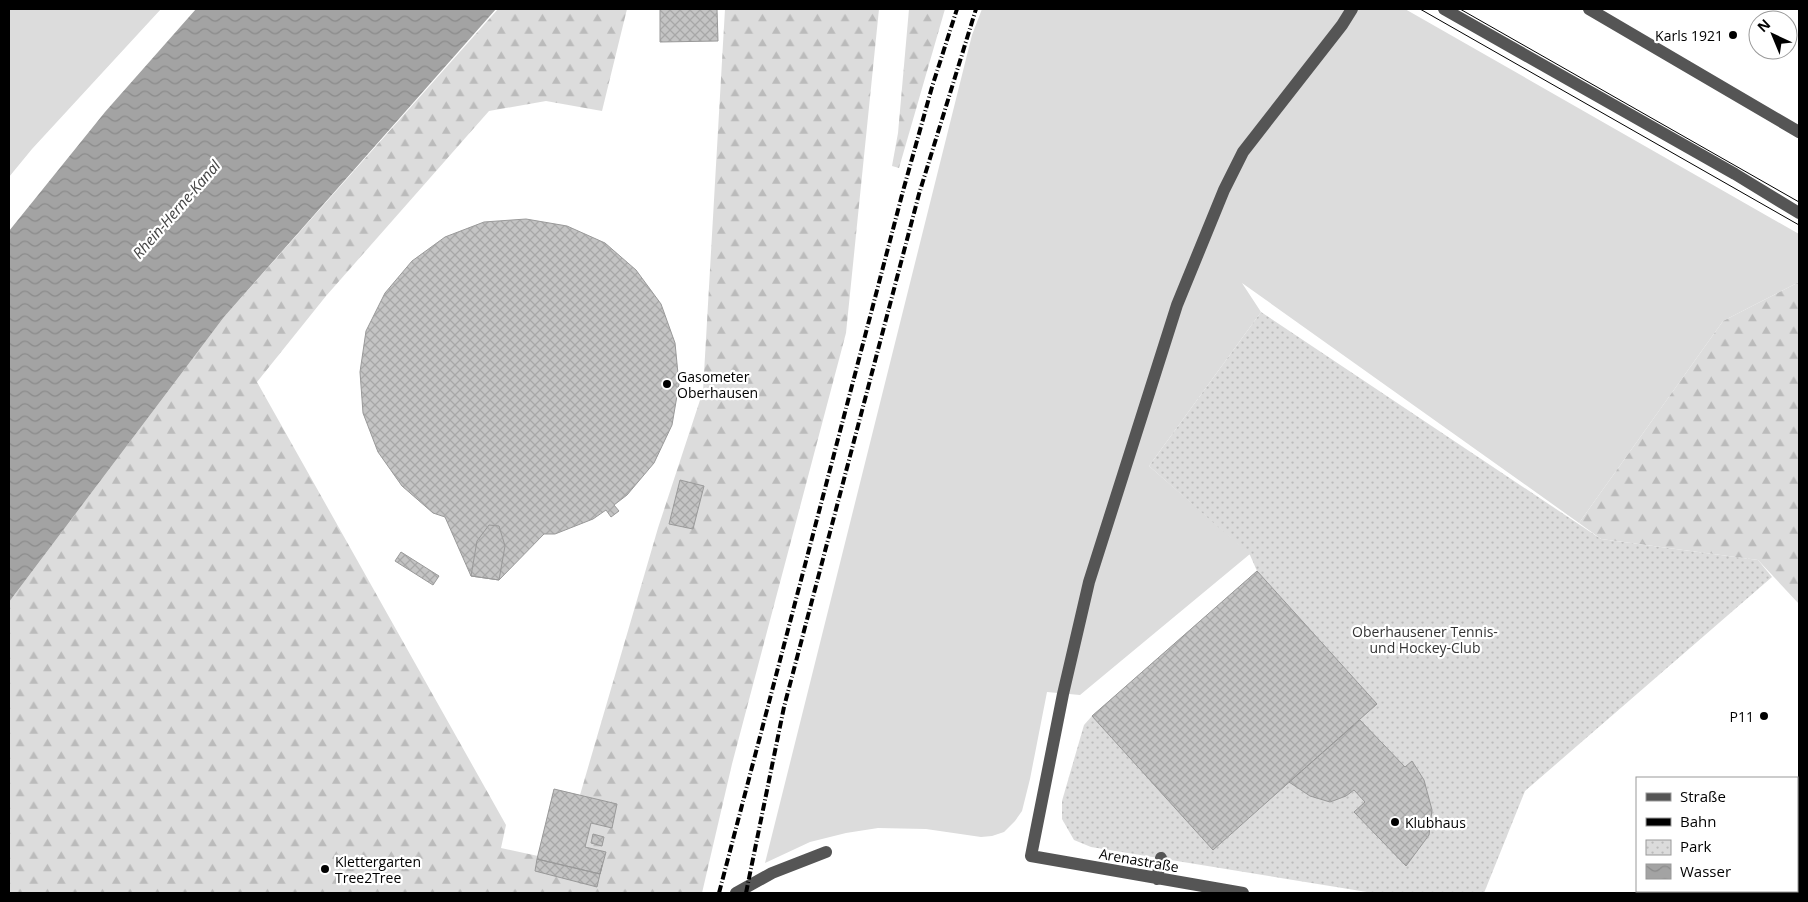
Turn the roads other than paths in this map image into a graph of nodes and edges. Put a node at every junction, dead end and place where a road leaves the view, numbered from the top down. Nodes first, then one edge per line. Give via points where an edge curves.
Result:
1 (1352, 9) edge
2 (1444, 9) edge
3 (1589, 9) edge
4 (1799, 132) edge
5 (1799, 213) edge
6 (826, 852) dead end
7 (1161, 858) dead end
8 (1157, 879) junction
9 (736, 893) edge
10 (1243, 893) edge

1 - 8 street, Arenastraße via 1243,152 1224,190 1177,305 1089,582 1063,694 1031,856
2 - 5 street
3 - 4 street
6 - 9 street via 772,873
7 - 8 street
8 - 10 street, Arenastraße

